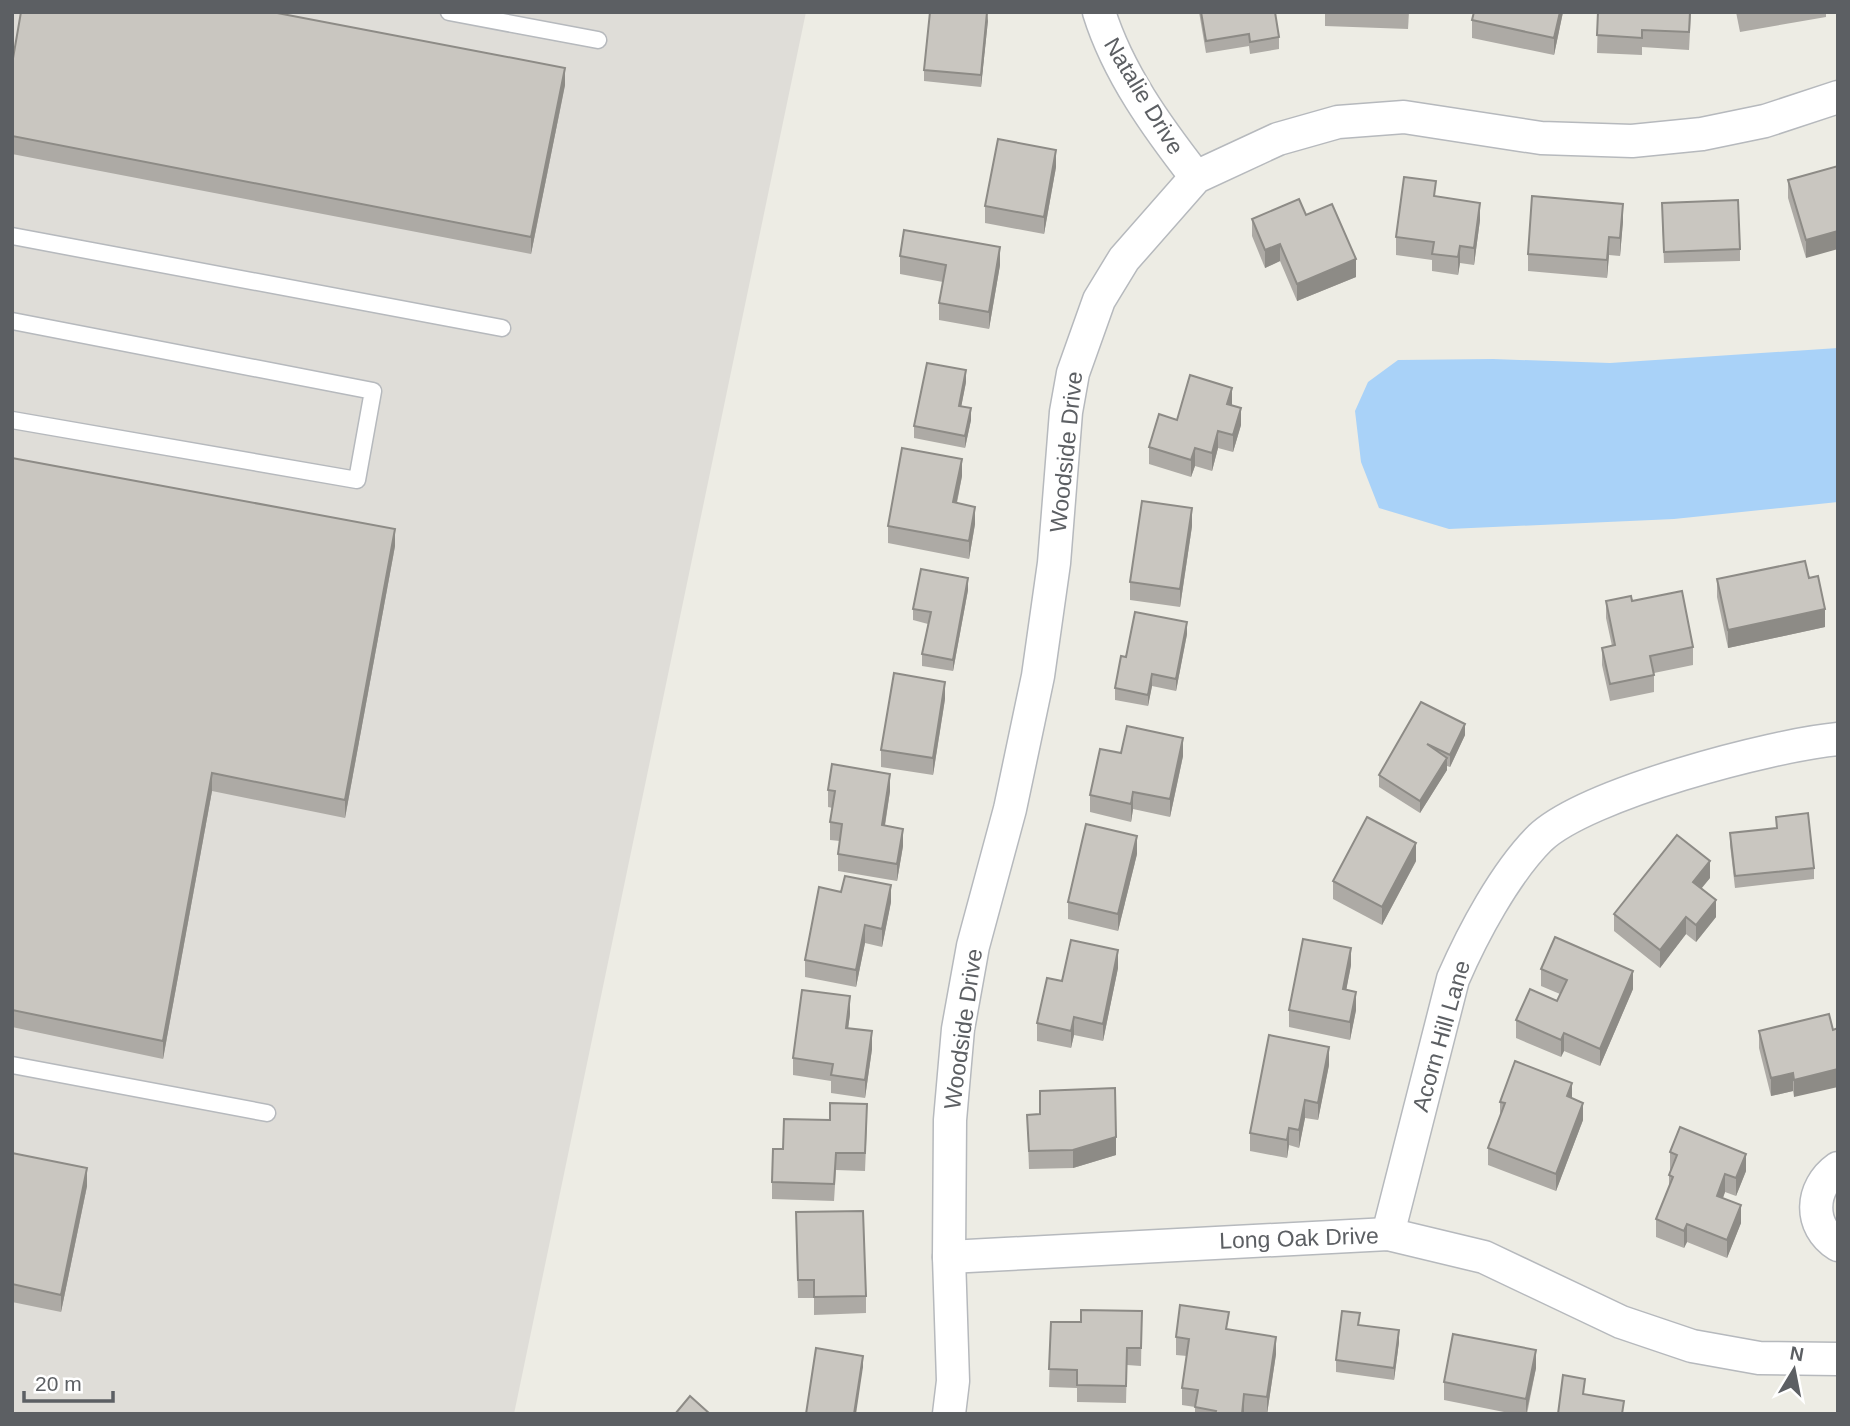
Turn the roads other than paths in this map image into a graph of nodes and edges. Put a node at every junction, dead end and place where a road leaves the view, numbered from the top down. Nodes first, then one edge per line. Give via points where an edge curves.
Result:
1 (449, 12) edge
2 (1099, 12) edge
3 (598, 40) dead end
4 (1838, 97) edge
5 (1196, 177) junction
6 (12, 236) edge
7 (12, 321) edge
8 (502, 328) dead end
9 (12, 420) edge
10 (1838, 739) edge
11 (12, 1065) edge
12 (267, 1113) dead end
13 (1838, 1168) edge
14 (1388, 1234) junction
15 (1838, 1245) edge
16 (949, 1257) junction
17 (1838, 1359) edge
18 (949, 1414) edge

1 - 3 lane
2 - 5 street, Natalie Drive via 1108,41 1158,128
4 - 5 street, Woodside Drive via 1765,121 1632,141 1541,138 1430,119 1373,117 1305,130
5 - 16 street, Woodside Drive via 1124,259 1099,300 1073,373 1038,676 1010,809 973,946 958,1029 950,1120
6 - 8 lane
7 - 9 lane via 373,390 357,480
10 - 14 street, Acorn Hill Lane via 1642,788 1590,808 1542,837 1495,901 1453,979
11 - 12 lane
13 - 15 street via 1823,1181 1816,1197 1816,1215 1822,1231
14 - 16 street, Long Oak Drive
14 - 17 street, Long Oak Drive via 1484,1257 1620,1322 1692,1346 1759,1358
16 - 18 street, Woodside Drive via 953,1381

